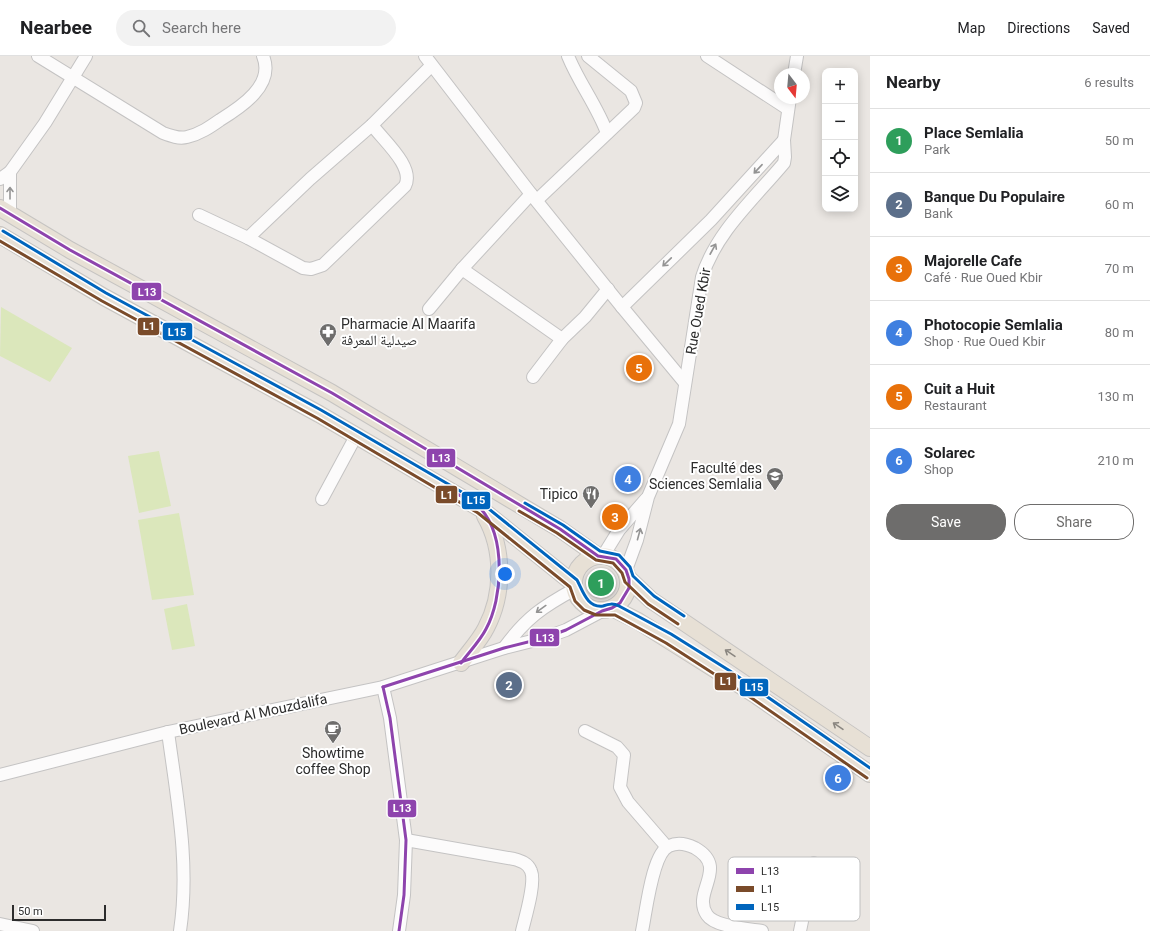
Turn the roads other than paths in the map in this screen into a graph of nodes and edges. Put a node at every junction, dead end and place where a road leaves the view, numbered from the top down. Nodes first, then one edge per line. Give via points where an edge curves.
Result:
1 (38, 56) edge
2 (86, 56) edge
3 (263, 56) edge
4 (568, 56) edge
5 (588, 56) edge
6 (707, 56) edge
7 (797, 56) edge
8 (428, 61) edge
9 (795, 68) edge
10 (73, 78) junction
11 (774, 95) edge
12 (789, 104) edge
13 (372, 125) junction
14 (607, 133) junction
15 (784, 140) junction
16 (5, 176) edge
17 (534, 197) junction
18 (5, 211) edge
19 (199, 215) dead end
20 (0, 235) edge
21 (248, 238) junction
22 (462, 269) junction
23 (608, 289) junction
24 (622, 307) junction
25 (429, 309) dead end
26 (562, 339) junction
27 (533, 376) dead end
28 (685, 383) junction
29 (356, 436) junction
30 (648, 496) junction
31 (322, 499) dead end
32 (481, 509) junction
33 (600, 556) junction
34 (627, 574) junction
35 (574, 587) junction
36 (607, 609) junction
37 (504, 648) junction
38 (461, 663) junction
39 (383, 687) junction
40 (585, 731) dead end
41 (168, 732) junction
42 (870, 748) edge
43 (870, 774) edge
44 (0, 775) edge
45 (406, 840) junction
46 (666, 846) junction
47 (802, 921) edge
48 (0, 924) edge
49 (33, 931) edge
50 (180, 931) edge
51 (399, 931) edge
52 (522, 931) edge
53 (642, 931) edge
54 (762, 931) edge
55 (800, 931) edge

1 - 10 street
2 - 10 street
3 - 10 street via 266,73 250,99 199,133 186,137 174,137 163,133
4 - 14 street
5 - 14 street via 631,91 636,99 634,108
6 - 11 street
7 - 9 street
8 - 13 street
8 - 17 street
10 - 16 street via 45,123
12 - 15 street, Rue Oued Kbir
13 - 21 street
13 - 21 street via 404,164 408,182 323,265 311,269 303,268
14 - 17 street
15 -> 24 street via 710,220
28 -> 15 street, Rue Oued Kbir via 702,277 708,258 717,242 784,164
18 -> 16 street
17 - 22 street
17 - 23 street
18 - 33 main road via 70,250 332,393 560,529
19 - 21 street
20 - 29 main road via 104,297
22 - 25 street
22 - 26 street
23 - 24 street
23 - 26 street via 585,317
24 - 28 street
26 - 27 street
28 - 30 street, Rue Oued Kbir via 679,424
29 - 31 street
29 - 32 main road
30 - 33 street, Rue Oued Kbir
34 -> 30 street, Rue Oued Kbir
32 - 35 main road
32 - 38 main road via 492,529 498,551 500,582 495,607 486,628
33 - 34 main road via 616,559
33 - 35 main road via 590,558 578,569
34 - 36 main road via 628,588 625,596 620,604
42 -> 34 main road via 651,600
35 - 36 main road via 584,605 593,609
35 -> 37 street via 531,616 519,627
36 - 37 street, Boulevard Al Mouzdalifa via 566,630
36 - 43 main road via 638,621 757,696
37 - 38 street, Boulevard Al Mouzdalifa
38 - 39 street, Boulevard Al Mouzdalifa
39 - 41 street, Boulevard Al Mouzdalifa
39 - 45 street via 390,718
40 - 46 street via 617,747 624,755 620,787 628,802
41 - 44 street, Boulevard Al Mouzdalifa
41 - 50 street via 184,844
45 - 51 street via 404,895
45 - 52 street via 514,858 523,862 528,866 532,877
46 - 53 street via 660,854 654,873
46 - 54 street via 688,845 704,853 708,858 709,874 703,901 708,916 713,921
47 - 55 street
48 - 49 street

